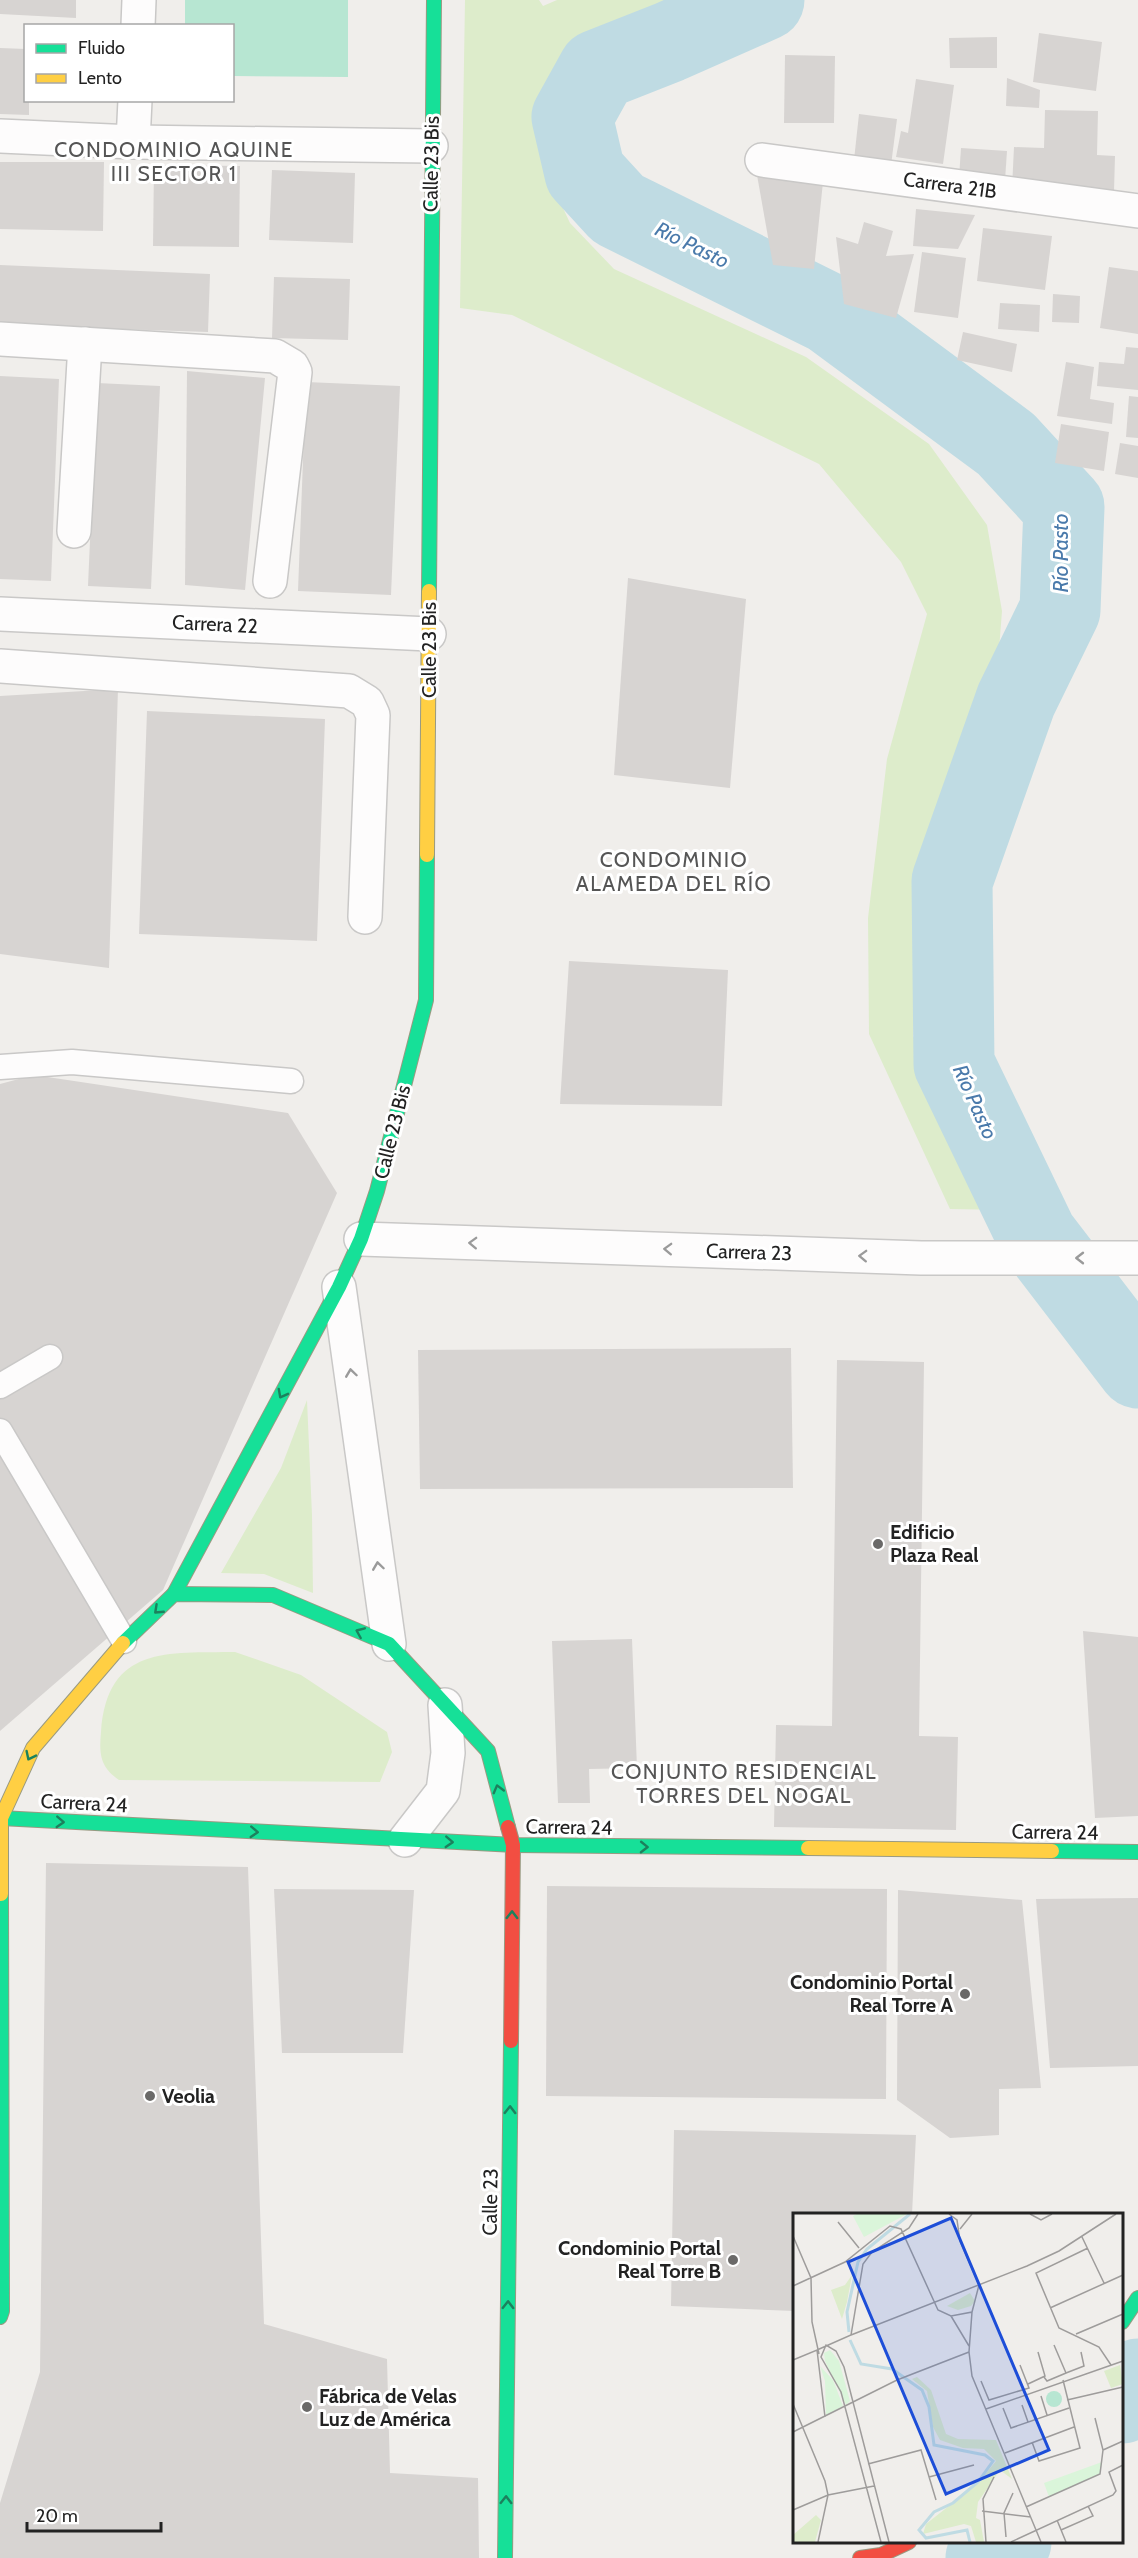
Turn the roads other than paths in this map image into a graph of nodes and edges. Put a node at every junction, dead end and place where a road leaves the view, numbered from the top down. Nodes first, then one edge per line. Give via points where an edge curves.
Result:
1 (139, 0) edge
2 (434, 0) edge
3 (138, 24) edge
4 (135, 102) edge
5 (0, 136) edge
6 (133, 142) junction
7 (431, 146) junction
8 (762, 160) dead end
9 (1138, 211) edge
10 (0, 339) edge
11 (85, 344) junction
12 (74, 531) dead end
13 (270, 581) dead end
14 (0, 614) edge
15 (429, 634) junction
16 (0, 666) edge
17 (365, 917) dead end
18 (0, 1067) edge
19 (291, 1081) dead end
20 (361, 1239) junction
21 (1138, 1258) edge
22 (339, 1287) junction
23 (50, 1357) dead end
24 (0, 1386) edge
25 (0, 1431) edge
26 (174, 1594) junction
27 (124, 1641) junction
28 (389, 1644) junction
29 (445, 1705) junction
30 (1, 1818) edge
31 (405, 1840) junction
32 (513, 1845) junction
33 (1138, 1852) edge
34 (1138, 2298) edge
35 (0, 2317) edge
36 (1123, 2320) edge
37 (905, 2543) edge
38 (506, 2558) edge
39 (860, 2558) edge

1 - 3 street
2 - 7 street, Calle 23 Bis
4 - 6 street
5 - 6 street
6 - 7 street
7 - 15 street, Calle 23 Bis
8 - 9 street, Carrera 21B
10 - 11 street
11 - 12 street
11 - 13 street via 275,356 292,366 295,372
14 - 15 street, Carrera 22
15 - 20 street, Calle 23 Bis via 426,1000
16 - 17 street via 349,691 367,702 373,715
18 - 19 lane via 72,1062
21 -> 20 street, Carrera 23 via 921,1258
20 - 22 street, Calle 23 Bis
22 -> 26 street, Calle 23 Bis
28 -> 22 street
23 - 24 lane
25 - 27 lane
26 -> 27 street, Calle 23 Bis
28 -> 26 street via 273,1595
27 -> 30 street, Calle 23 Bis via 33,1748
28 - 29 street, Calle 23
29 - 31 street via 448,1753 443,1791
32 -> 29 street, Calle 23 via 488,1751
30 -> 31 street, Carrera 24
30 - 35 street
31 -> 32 street, Carrera 24
32 -> 33 street, Carrera 24
38 -> 32 street, Calle 23
34 - 36 street
37 - 39 street via 881,2555

